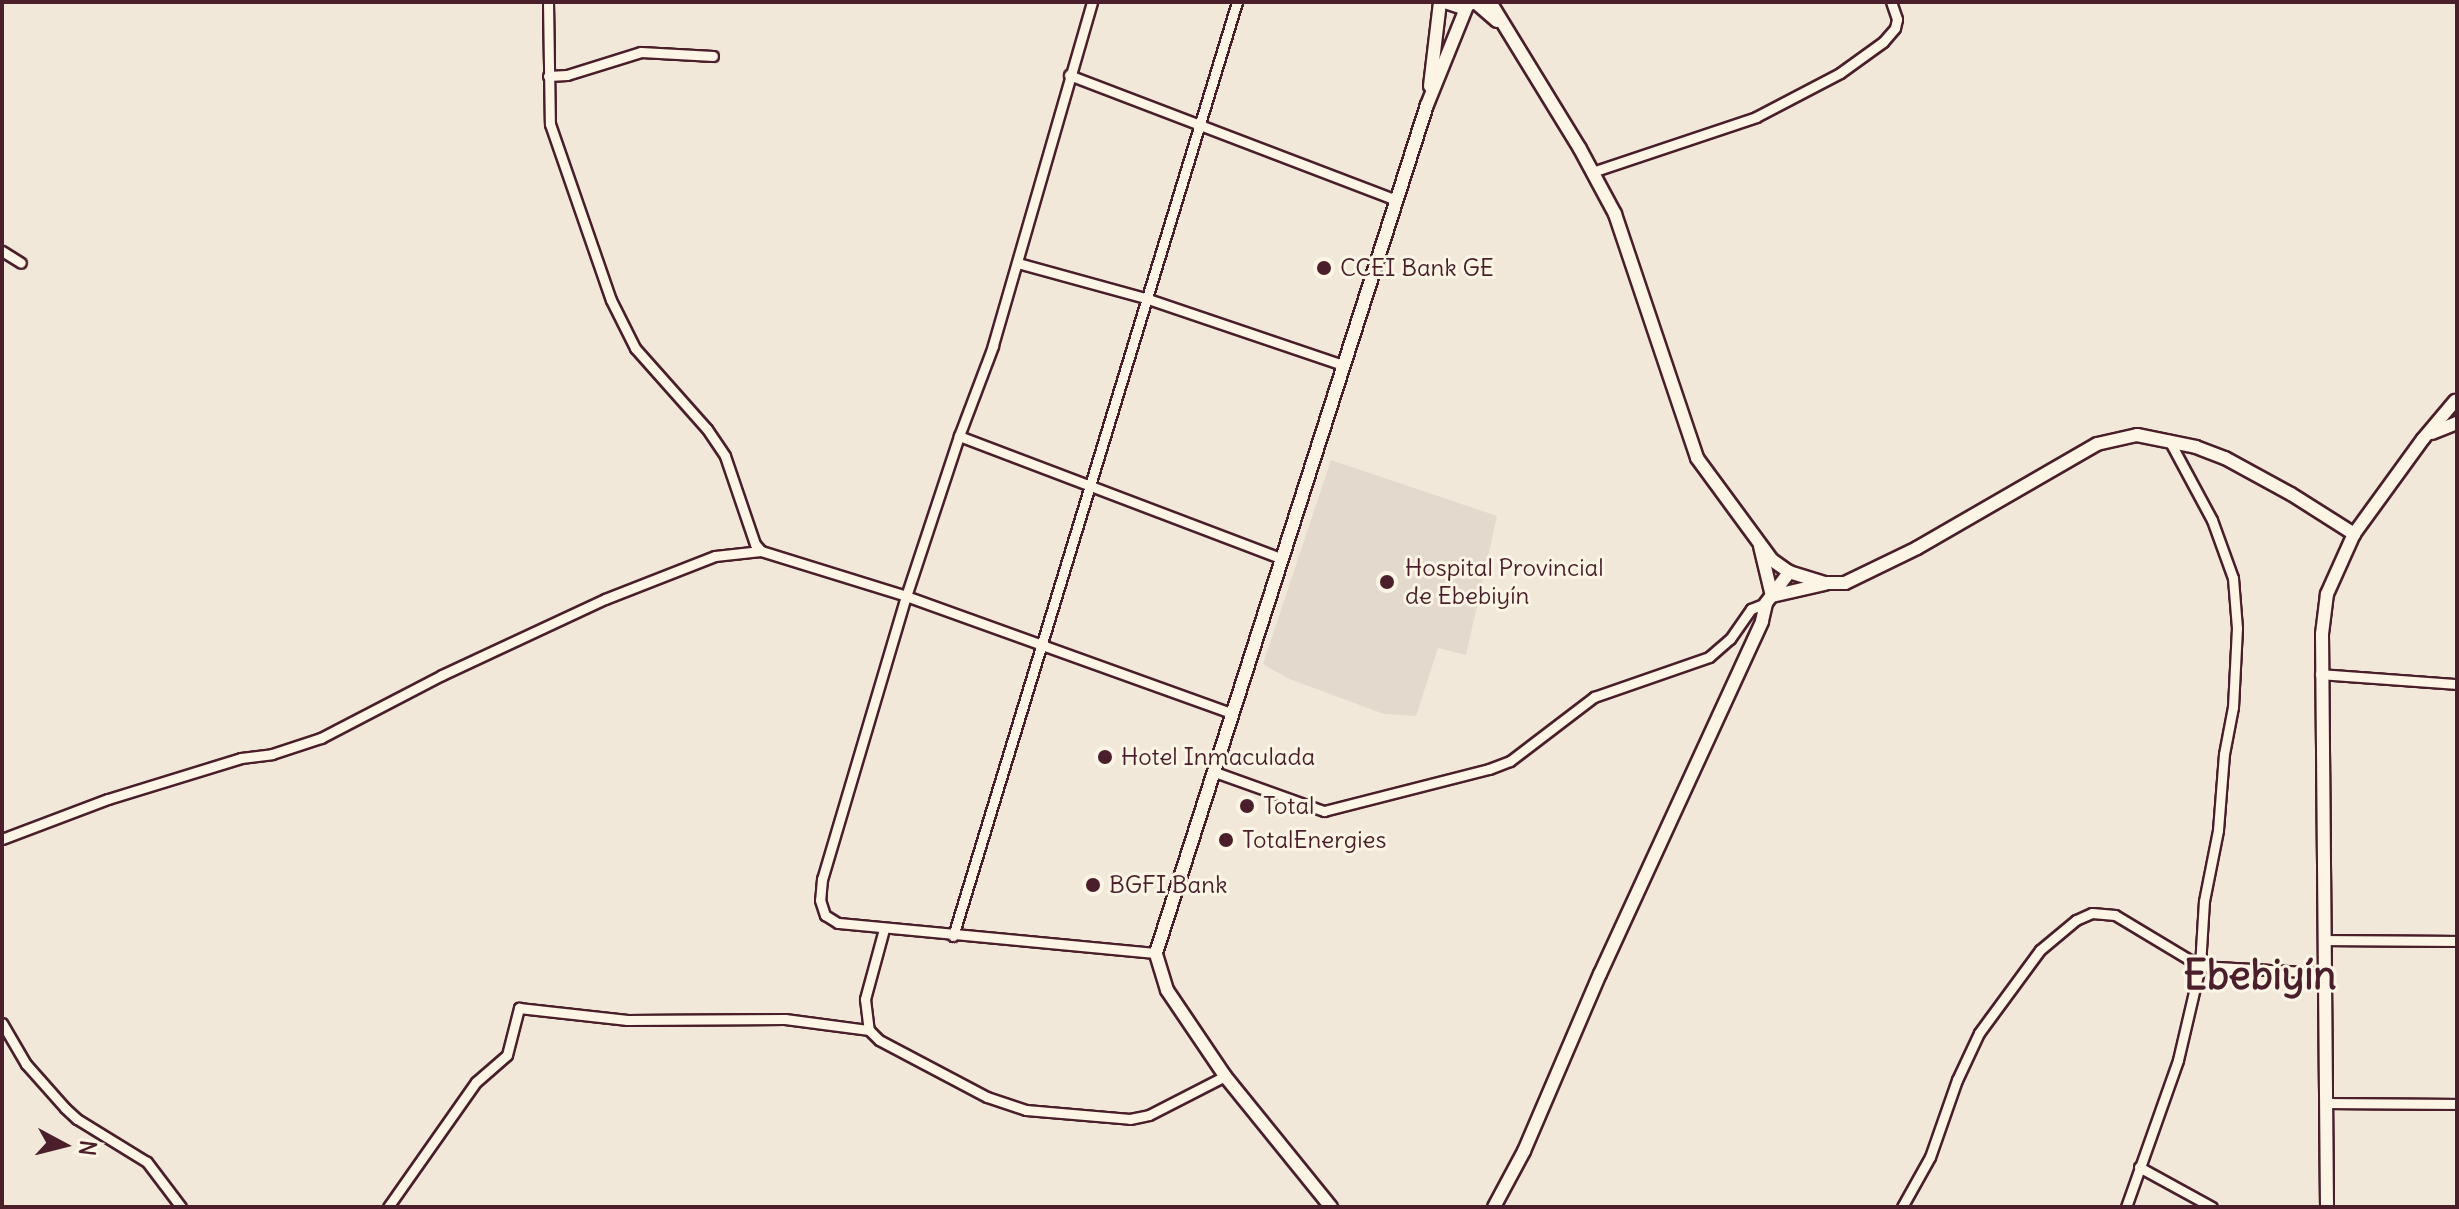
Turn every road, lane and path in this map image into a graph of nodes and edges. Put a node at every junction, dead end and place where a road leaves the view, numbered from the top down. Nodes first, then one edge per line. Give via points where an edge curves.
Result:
1 (548, 2) edge
2 (1092, 2) edge
3 (1237, 2) edge
4 (1443, 2) edge
5 (1490, 2) edge
6 (1891, 2) edge
7 (1467, 6) junction
8 (1503, 26) junction
9 (713, 56) dead end
10 (1069, 75) junction
11 (548, 76) junction
12 (1427, 105) junction
13 (1200, 124) junction
14 (1592, 172) junction
15 (1396, 200) junction
16 (2, 251) edge
17 (21, 263) dead end
18 (1018, 263) junction
19 (1145, 298) junction
20 (1343, 365) junction
21 (2456, 404) edge
22 (2457, 423) edge
23 (959, 436) junction
24 (2423, 439) junction
25 (2169, 440) junction
26 (1089, 484) junction
27 (2354, 534) junction
28 (1760, 542) junction
29 (761, 551) junction
30 (1281, 558) junction
31 (1789, 572) junction
32 (1826, 583) junction
33 (906, 596) junction
34 (1769, 599) junction
35 (1039, 642) junction
36 (2320, 674) junction
37 (2457, 684) edge
38 (1231, 713) junction
39 (1212, 771) junction
40 (2, 839) edge
41 (884, 929) junction
42 (953, 936) junction
43 (2323, 940) junction
44 (2457, 941) edge
45 (1156, 953) junction
46 (2200, 966) junction
47 (2323, 973) junction
48 (2, 1023) edge
49 (869, 1030) junction
50 (1225, 1076) junction
51 (2327, 1103) junction
52 (2457, 1104) edge
53 (2139, 1167) junction
54 (181, 1207) edge
55 (388, 1207) edge
56 (1331, 1207) edge
57 (1494, 1207) edge
58 (1902, 1207) edge
59 (2126, 1207) edge
60 (2212, 1207) edge
61 (2327, 1207) edge

1 - 11 street
2 - 10 street
3 - 13 street
4 - 7 street
4 - 12 street
5 - 8 street
6 - 14 street via 1895,28 1840,73 1756,117
7 - 8 street via 1475,2
7 - 12 street
8 - 14 street
9 - 11 street via 641,52
10 - 13 street
10 - 18 street
11 - 29 street via 550,124 622,324 635,348 725,456
12 - 15 street
13 - 15 street
13 - 19 street
14 - 28 street via 1615,214 1689,441
15 - 20 street
16 - 17 street
18 - 19 street
18 - 23 street
19 - 20 street
19 - 26 street
20 - 30 street
21 - 24 street
22 - 24 street
23 - 26 street
23 - 33 street
24 - 27 street
25 - 27 street via 2225,458
25 - 32 street via 2137,435 2097,444 1917,548 1845,583
25 - 46 street via 2212,520 2237,606 2233,707 2204,901
26 - 30 street
26 - 35 street
27 - 36 street via 2327,594
28 - 31 street
28 - 34 street
29 - 33 street
29 - 40 street via 715,556 605,599 321,738 108,799
30 - 38 street
31 - 32 street
31 - 34 street
32 - 34 street
33 - 35 street
33 - 41 street via 820,900 825,915 838,923
34 - 39 street via 1751,609 1709,657 1594,697 1510,761 1489,769 1324,811
34 - 57 street via 1524,1151
35 - 38 street
35 - 42 street
36 - 37 street
36 - 43 street
38 - 39 street
39 - 45 street
41 - 42 street
41 - 49 street via 865,999
42 - 45 street
43 - 44 street
43 - 47 street
45 - 50 street via 1167,990
46 - 47 street
46 - 53 street via 2178,1060
46 - 58 street via 2115,915 2092,913 2057,933 1979,1033 1930,1157
47 - 51 street
48 - 54 street via 26,1064 65,1108 147,1162
49 - 50 street via 987,1097 1026,1110 1130,1119 1149,1115
49 - 55 street via 785,1019 627,1020 519,1008 507,1055 476,1082
50 - 56 street
51 - 52 street
51 - 61 street
53 - 59 street
53 - 60 street

